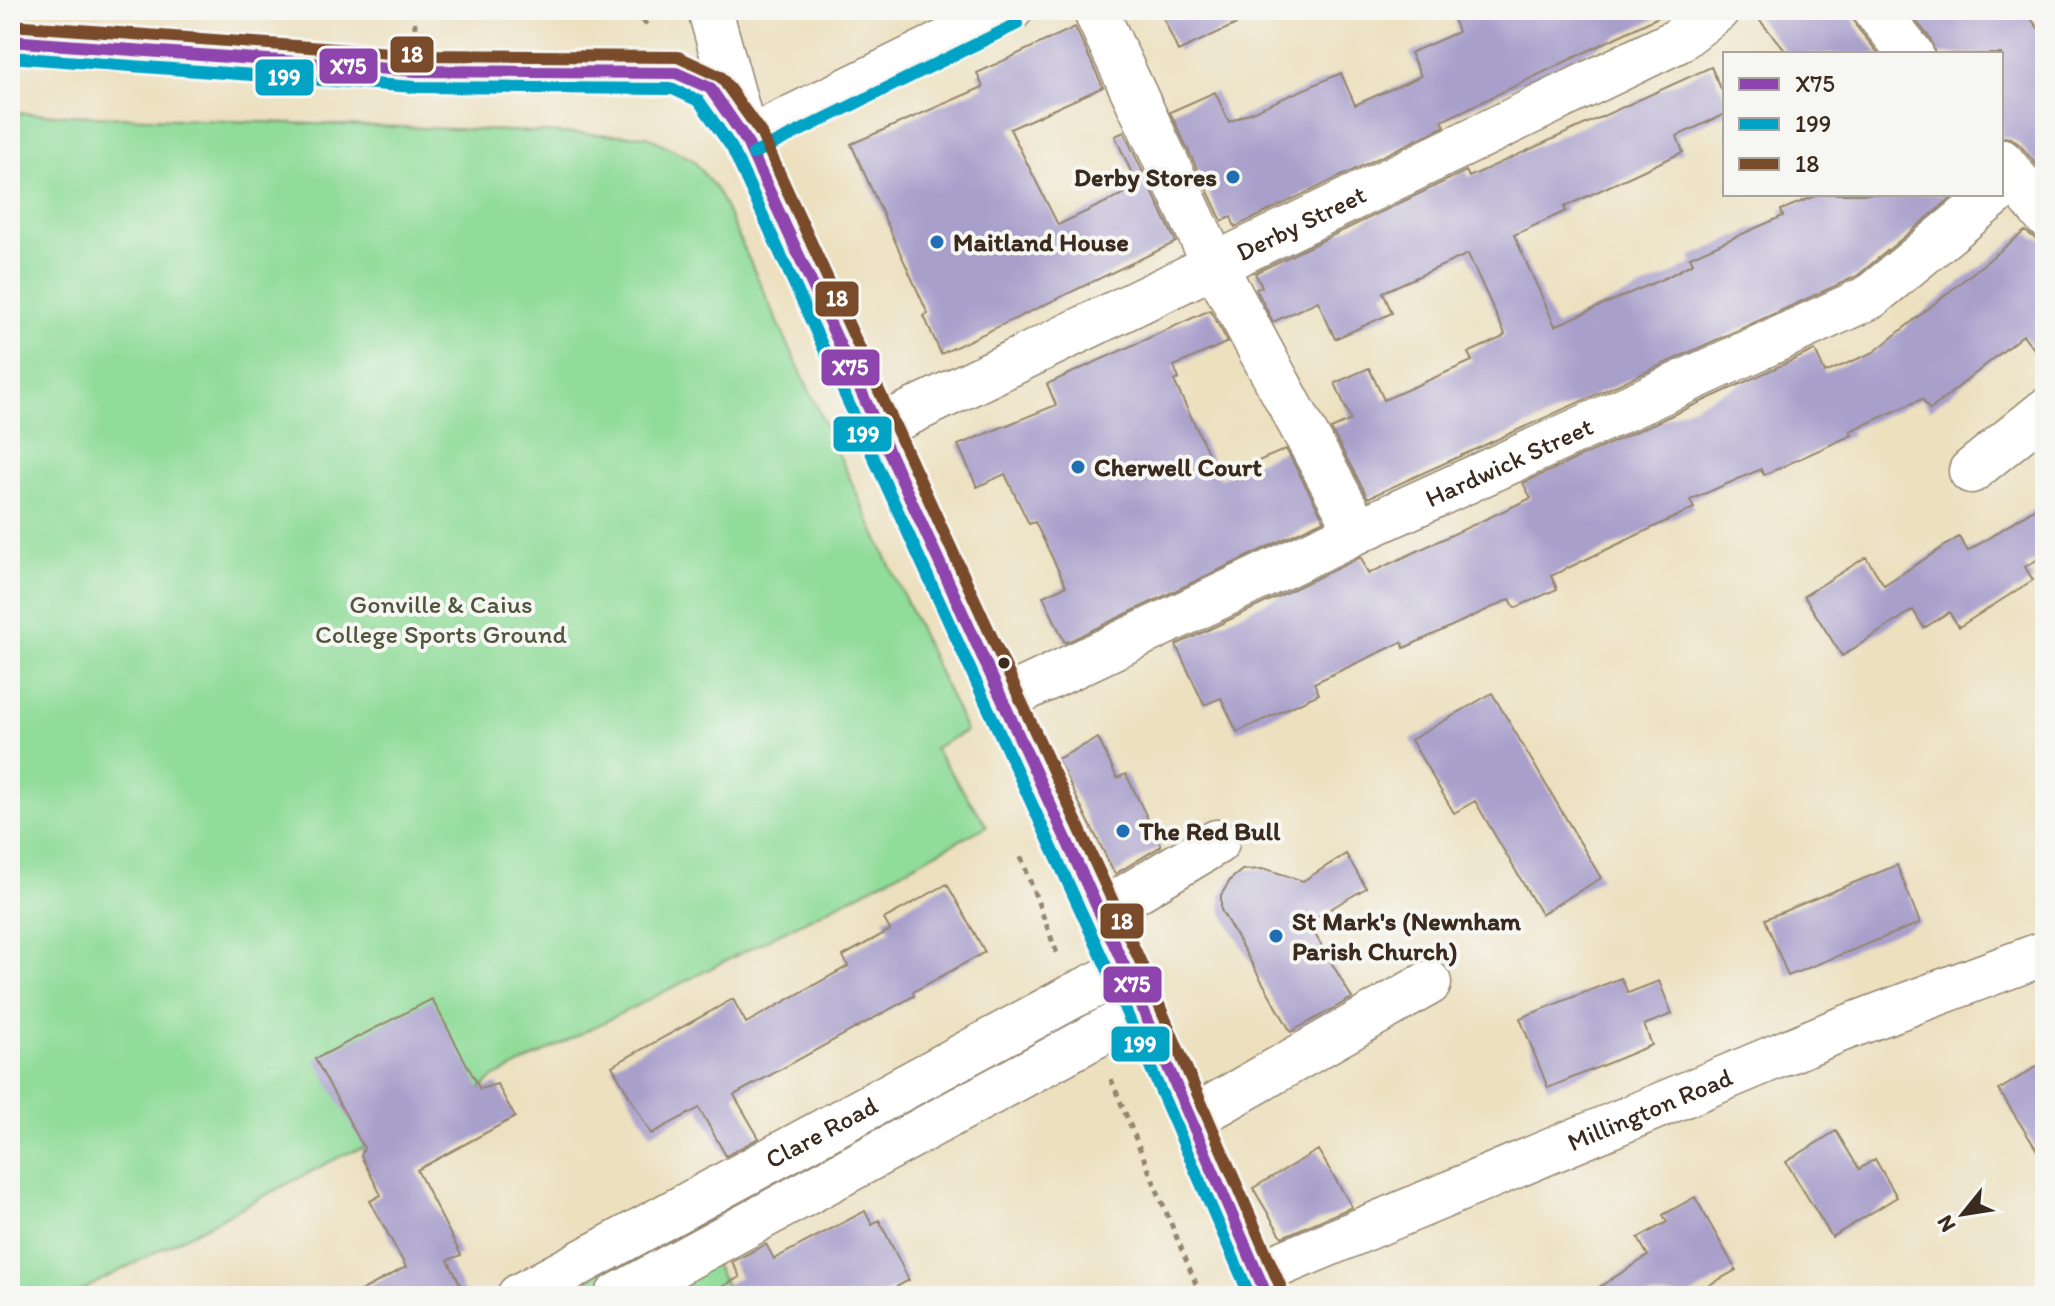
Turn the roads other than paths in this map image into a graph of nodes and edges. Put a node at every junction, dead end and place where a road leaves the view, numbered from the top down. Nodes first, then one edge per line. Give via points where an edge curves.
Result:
1 (710, 10) edge
2 (1010, 10) edge
3 (1095, 10) edge
4 (1717, 10) edge
5 (1875, 10) edge
6 (10, 41) edge
7 (1909, 52) edge
8 (746, 140) junction
9 (2003, 181) edge
10 (1986, 196) edge
11 (2045, 215) edge
12 (1215, 266) junction
13 (2045, 411) edge
14 (878, 428) junction
15 (1971, 471) dead end
16 (1358, 531) junction
17 (1002, 700) junction
18 (1217, 842) dead end
19 (1099, 913) junction
20 (2045, 953) edge
21 (1126, 970) junction
22 (1429, 983) dead end
23 (1143, 1010) junction
24 (1191, 1119) junction
25 (1262, 1285) edge
26 (519, 1296) edge
27 (617, 1296) edge

1 - 8 street
2 - 8 street
3 - 12 street
4 - 12 street, Derby Street via 1677,41
5 - 7 street
6 - 8 street via 416,71 676,73 710,88
8 - 14 street
9 - 11 street
10 - 16 street, Hardwick Street via 1870,297
12 - 14 street, Derby Street
12 - 16 street
13 - 15 street
14 - 17 street
16 - 17 street, Hardwick Street
17 - 19 street
18 - 19 street
19 - 21 street
20 - 25 street, Millington Road via 1795,1048
21 - 23 street
21 - 26 street, Clare Road
22 - 24 street
23 - 24 street
23 - 27 street
24 - 25 street

